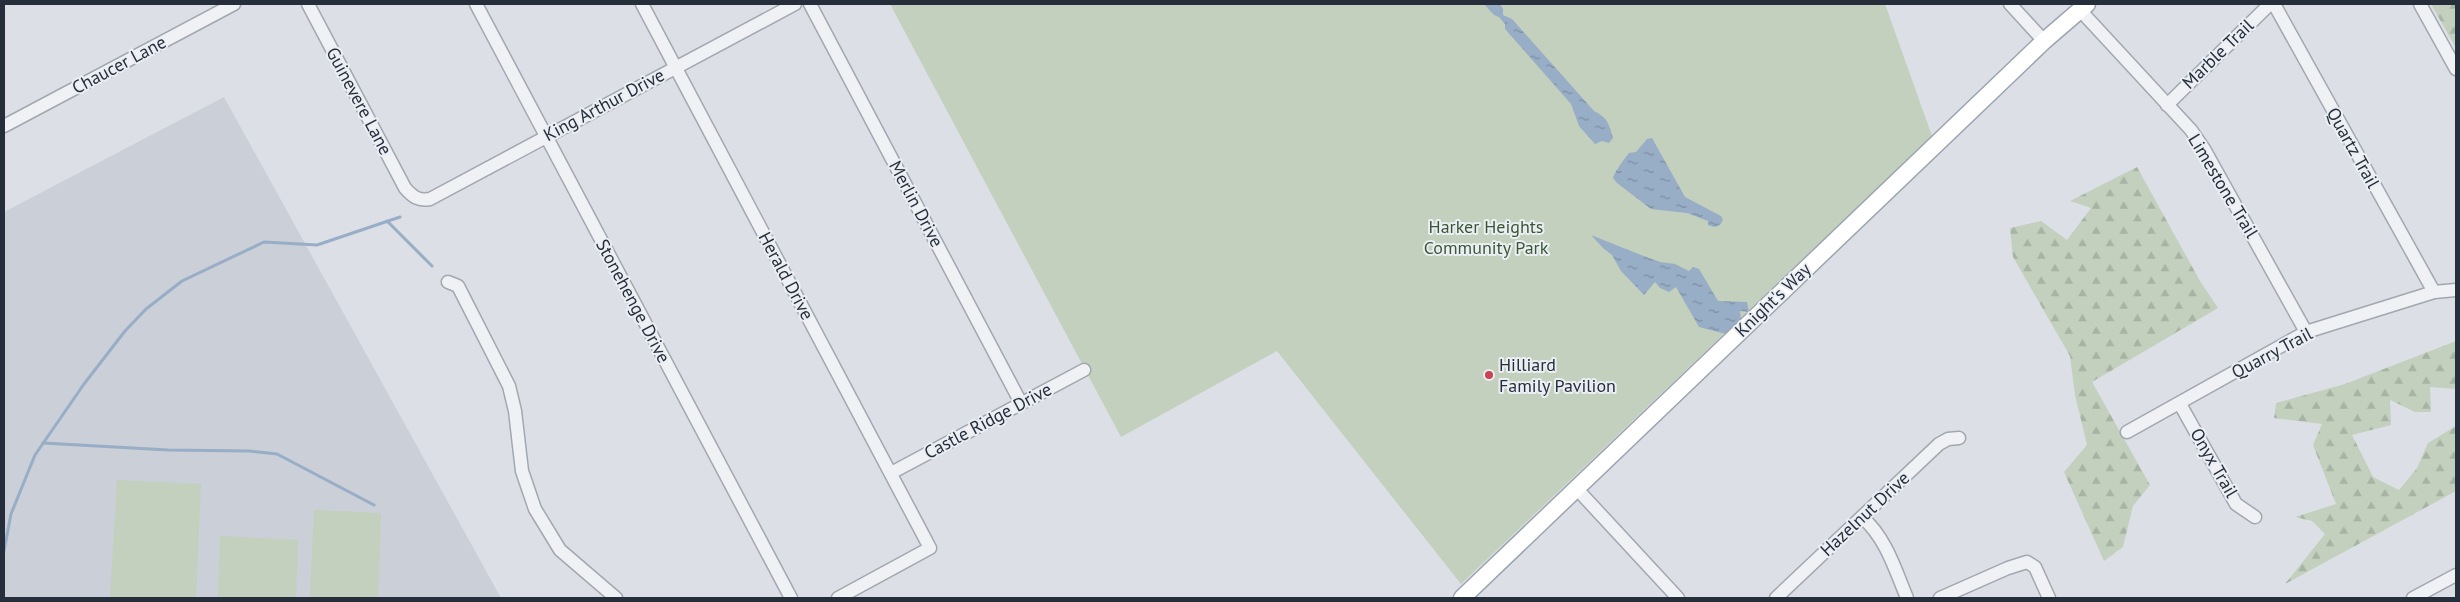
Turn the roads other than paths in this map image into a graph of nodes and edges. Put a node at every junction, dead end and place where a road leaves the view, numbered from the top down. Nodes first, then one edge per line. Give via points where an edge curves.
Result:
1 (234, 4) edge
2 (308, 4) edge
3 (476, 4) edge
4 (642, 4) edge
5 (795, 4) edge
6 (810, 4) edge
7 (2010, 4) edge
8 (2272, 4) edge
9 (2420, 4) edge
10 (2083, 7) edge
11 (2044, 41) junction
12 (676, 68) junction
13 (2456, 69) edge
14 (2167, 105) junction
15 (4, 126) edge
16 (546, 136) junction
17 (412, 196) joint
18 (448, 282) dead end
19 (2456, 290) edge
20 (2434, 292) junction
21 (2306, 332) junction
22 (1084, 370) dead end
23 (1021, 403) junction
24 (2180, 404) junction
25 (2127, 432) dead end
26 (1959, 438) dead end
27 (891, 473) junction
28 (1577, 489) junction
29 (1862, 517) junction
30 (2255, 517) dead end
31 (2456, 575) edge
32 (616, 598) edge
33 (791, 598) edge
34 (838, 598) edge
35 (1462, 598) edge
36 (1678, 598) edge
37 (1776, 598) edge
38 (1907, 598) edge
39 (1940, 598) edge
40 (2049, 598) edge
41 (2413, 598) edge

1 - 15 street, Chaucer Lane
2 - 17 street, Guinevere Lane
3 - 16 street, Stonehenge Drive
4 - 12 street, Herald Drive
5 - 12 street, King Arthur Drive
6 - 23 street, Merlin Drive
7 - 11 street
8 - 14 street, Marble Trail
8 - 20 street, Quartz Trail
9 - 13 street
10 - 11 main road, Knight's Way
10 - 14 street, Limestone Trail
11 - 28 main road, Knight's Way
12 - 16 street, King Arthur Drive
12 - 27 street, Herald Drive
14 - 21 street, Limestone Trail via 2204,149
16 - 17 street, King Arthur Drive via 430,199
16 - 33 street, Stonehenge Drive
18 - 32 street via 458,286 509,386 522,471 535,509 560,550
19 - 20 street, Quarry Trail
20 - 21 street, Quarry Trail
21 - 24 street, Quarry Trail
22 - 23 street, Castle Ridge Drive
23 - 27 street, Castle Ridge Drive
24 - 25 street, Quarry Trail
24 - 30 street, Onyx Trail via 2236,504
26 - 29 street, Hazelnut Drive via 1939,444
27 - 34 street, Herald Drive via 930,548
28 - 35 main road, Knight's Way
28 - 36 street
29 - 37 street, Hazelnut Drive
29 - 38 street via 1873,526 1885,544
31 - 41 street
39 - 40 street via 2028,562 2035,567

